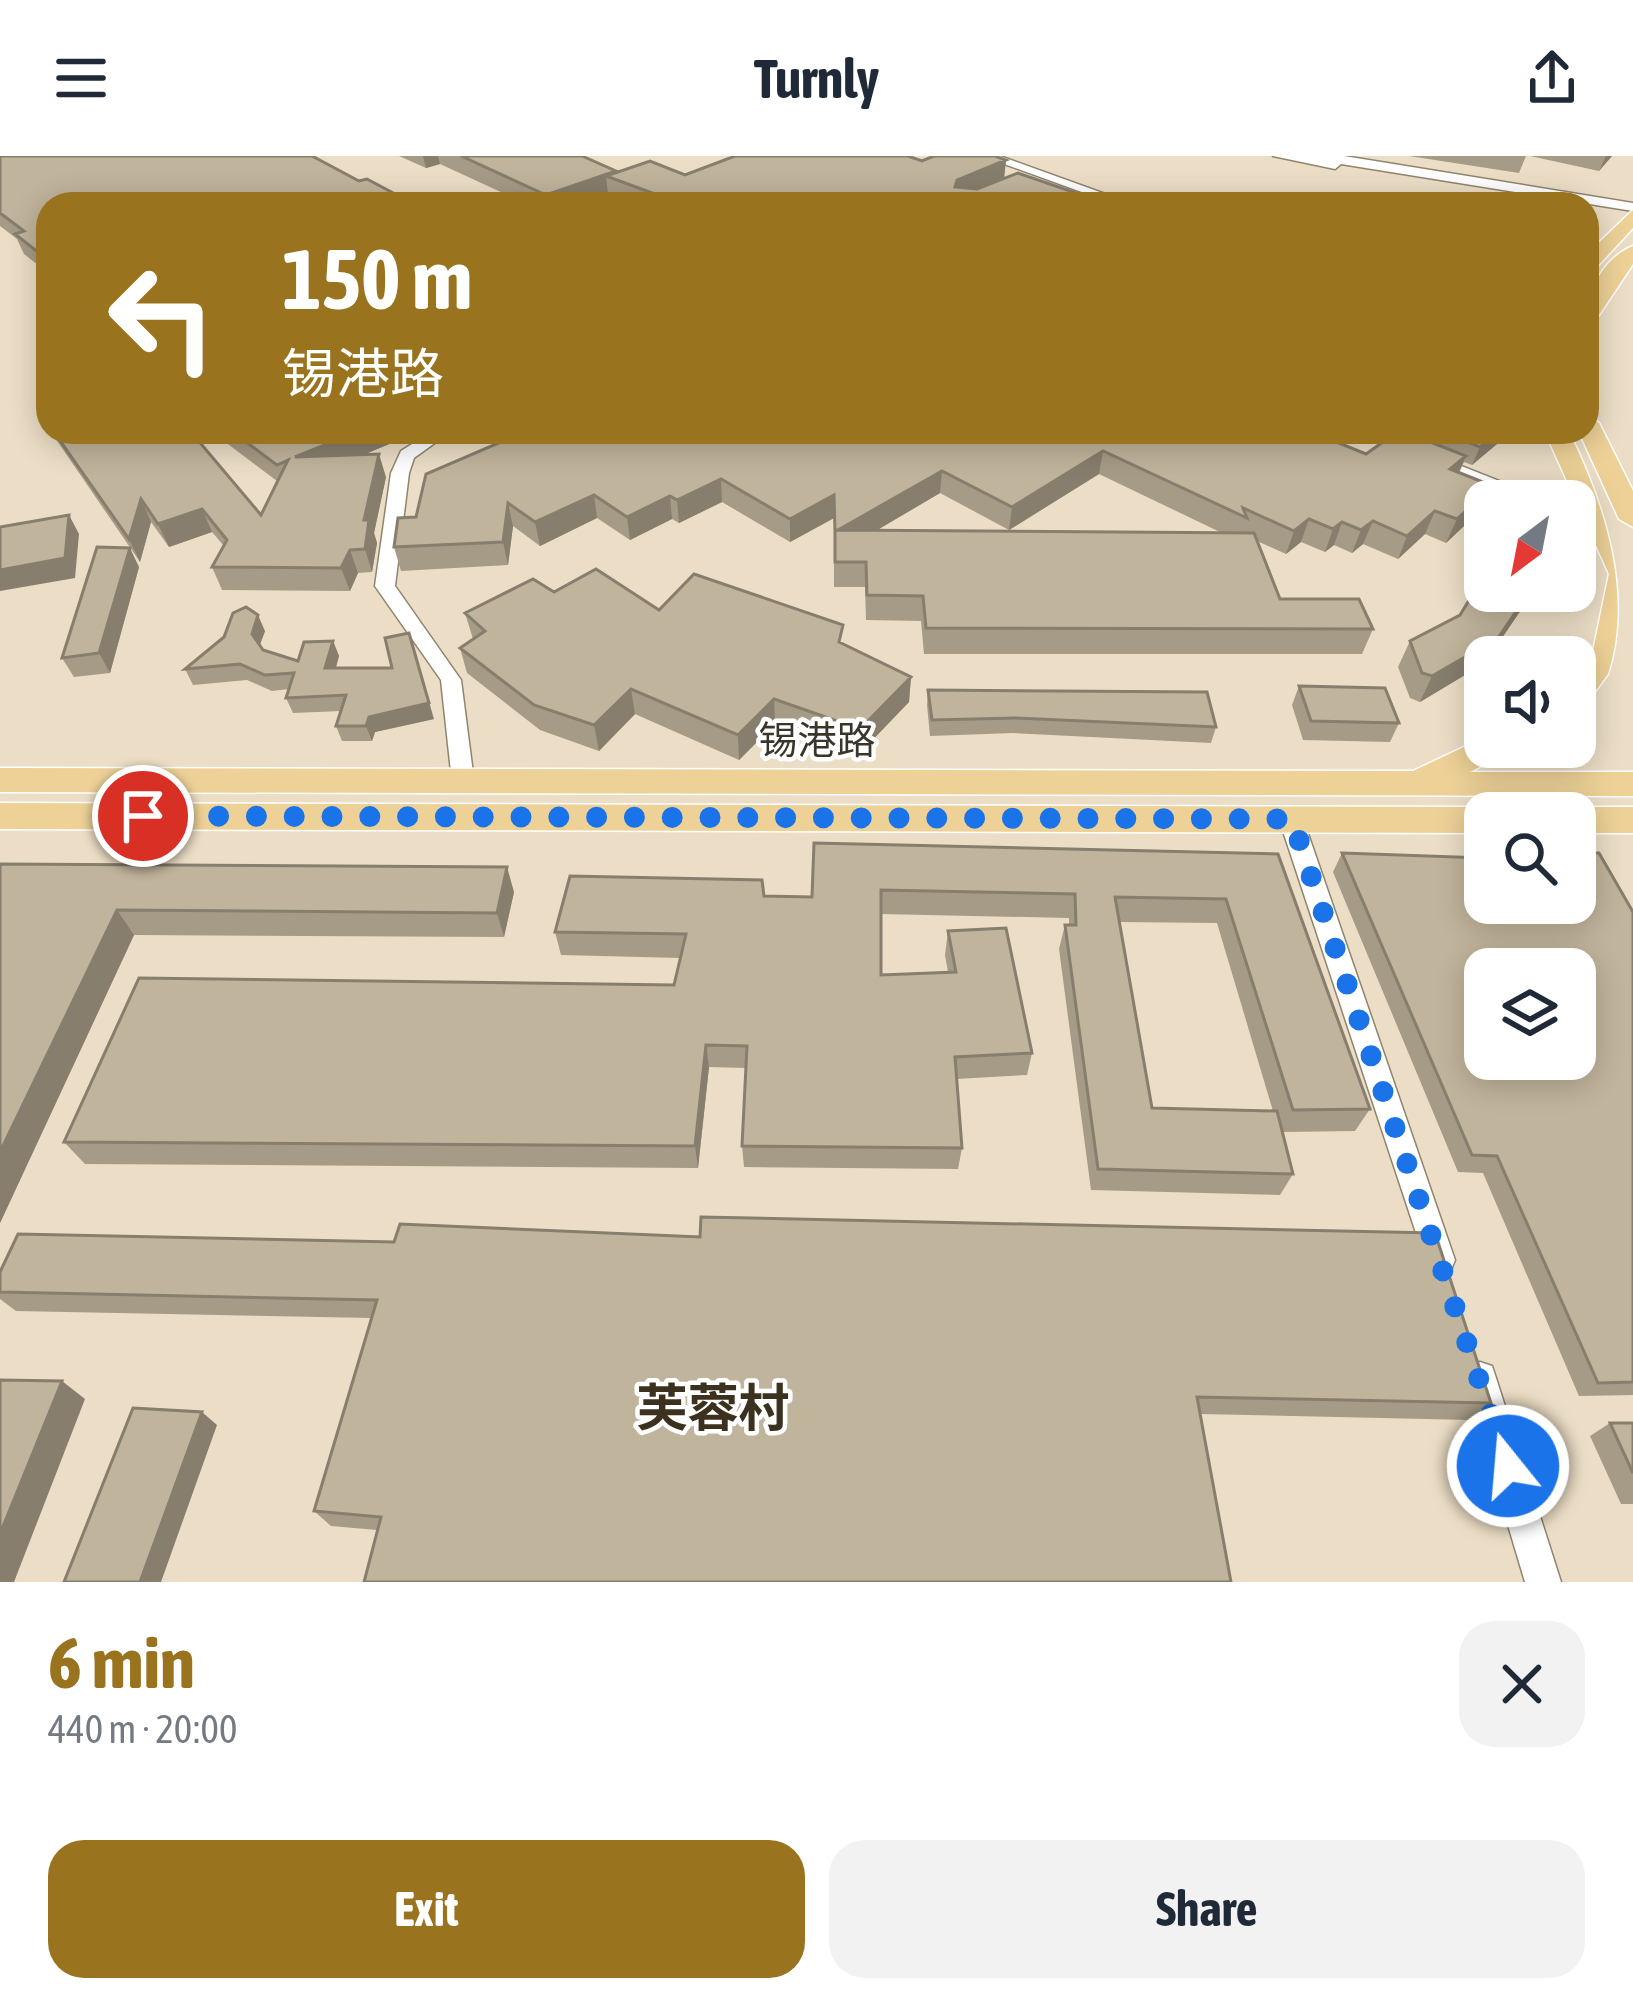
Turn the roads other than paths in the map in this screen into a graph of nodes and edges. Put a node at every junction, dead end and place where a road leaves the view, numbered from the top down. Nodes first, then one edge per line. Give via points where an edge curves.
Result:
1 (988, 156) edge
2 (1280, 156) edge
3 (1319, 156) edge
4 (1039, 174) junction
5 (1020, 181) edge
6 (1092, 192) edge
7 (1500, 192) edge
8 (1517, 192) edge
9 (1599, 207) edge
10 (1599, 208) edge
11 (1633, 213) edge
12 (1599, 252) edge
13 (1633, 252) edge
14 (1599, 295) edge
15 (424, 444) edge
16 (1391, 444) edge
17 (1561, 444) edge
18 (1597, 444) edge
19 (1486, 480) edge
20 (1573, 480) edge
21 (1633, 519) edge
22 (1596, 534) edge
23 (1628, 585) edge
24 (1596, 668) edge
25 (1464, 760) edge
26 (0, 780) edge
27 (464, 782) junction
28 (1417, 784) junction
29 (1633, 784) edge
30 (0, 816) edge
31 (1292, 819) junction
32 (1464, 820) edge
33 (1596, 820) edge
34 (1633, 820) edge
35 (1451, 1292) edge
36 (1474, 1360) edge
37 (1544, 1582) edge

1 - 4 street
2 - 7 street
3 - 8 street
4 - 5 street
4 - 6 street
9 - 11 street
10 - 11 street
11 - 12 main road
13 - 14 main road
15 - 27 street via 400,473 385,586 451,680
16 - 19 street
17 - 20 main road
18 - 21 main road
22 - 23 main road
23 - 24 main road
25 - 28 main road
26 - 27 main road, 锡港路
27 - 28 main road, 锡港路
28 - 29 main road, 锡港路
30 - 31 main road, 锡港路
31 - 32 main road, 锡港路
31 - 35 street
33 - 34 main road
36 - 37 street

